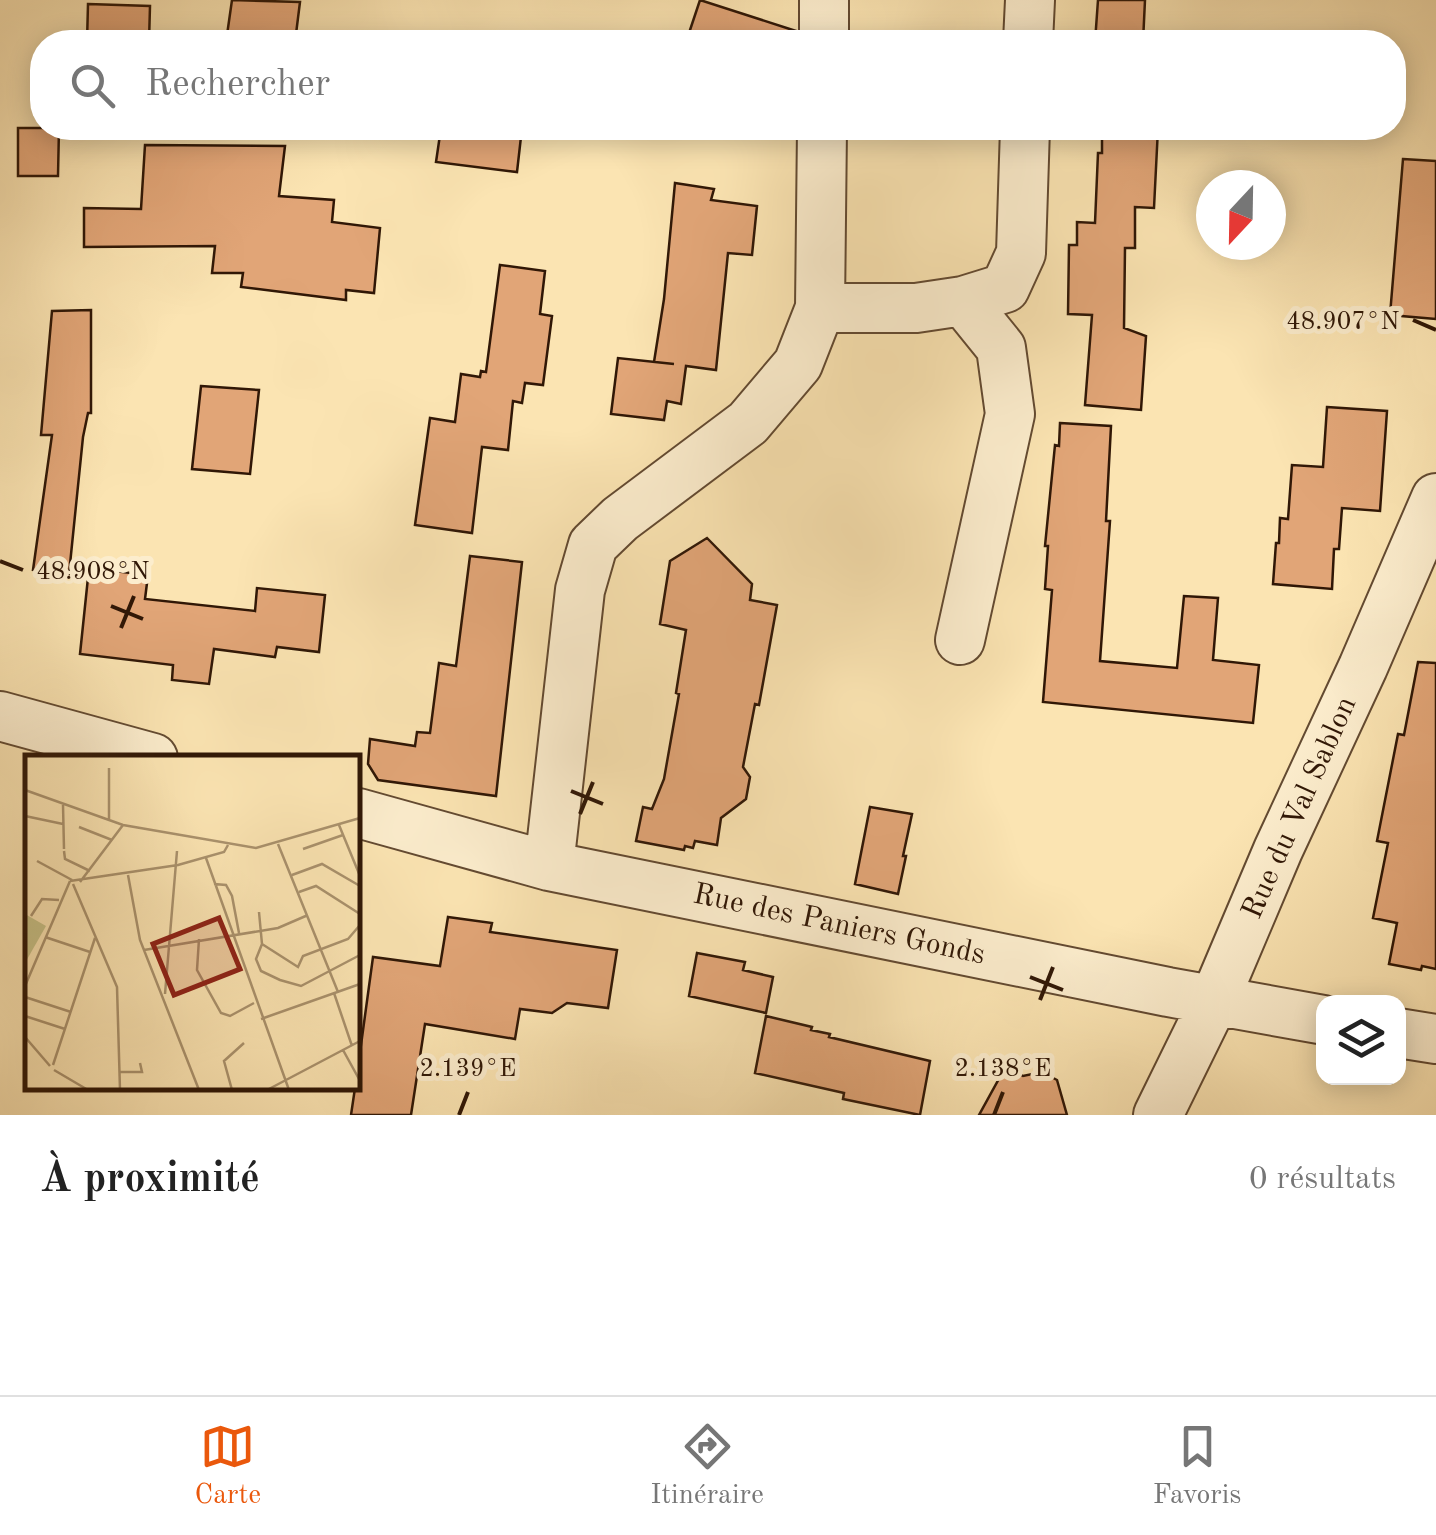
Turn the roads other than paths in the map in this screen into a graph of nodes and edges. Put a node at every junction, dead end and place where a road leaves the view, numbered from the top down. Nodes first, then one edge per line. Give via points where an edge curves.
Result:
1 (824, 0) edge
2 (1030, 0) edge
3 (824, 30) edge
4 (1029, 30) edge
5 (822, 140) edge
6 (1026, 140) edge
7 (963, 301) junction
8 (820, 308) junction
9 (1436, 498) edge
10 (960, 640) dead end
11 (0, 716) edge
12 (142, 755) edge
13 (360, 814) edge
14 (550, 866) junction
15 (1214, 1001) junction
16 (1316, 1019) edge
17 (1406, 1034) edge
18 (1436, 1040) edge
19 (1158, 1115) edge

1 - 3 street
2 - 4 street
5 - 8 street
6 - 7 street via 1021,253 1004,288
7 - 8 street
7 - 10 street via 1002,348 1010,414
8 - 14 street via 798,364 748,423 592,546 580,590
9 - 15 street, Rue du Val Sablon
11 - 12 street
13 - 14 street, Rue des Paniers Gonds
14 - 15 street, Rue des Paniers Gonds
15 - 16 street, Rue des Paniers Gonds
15 - 19 street, Rue du Val Sablon
17 - 18 street

